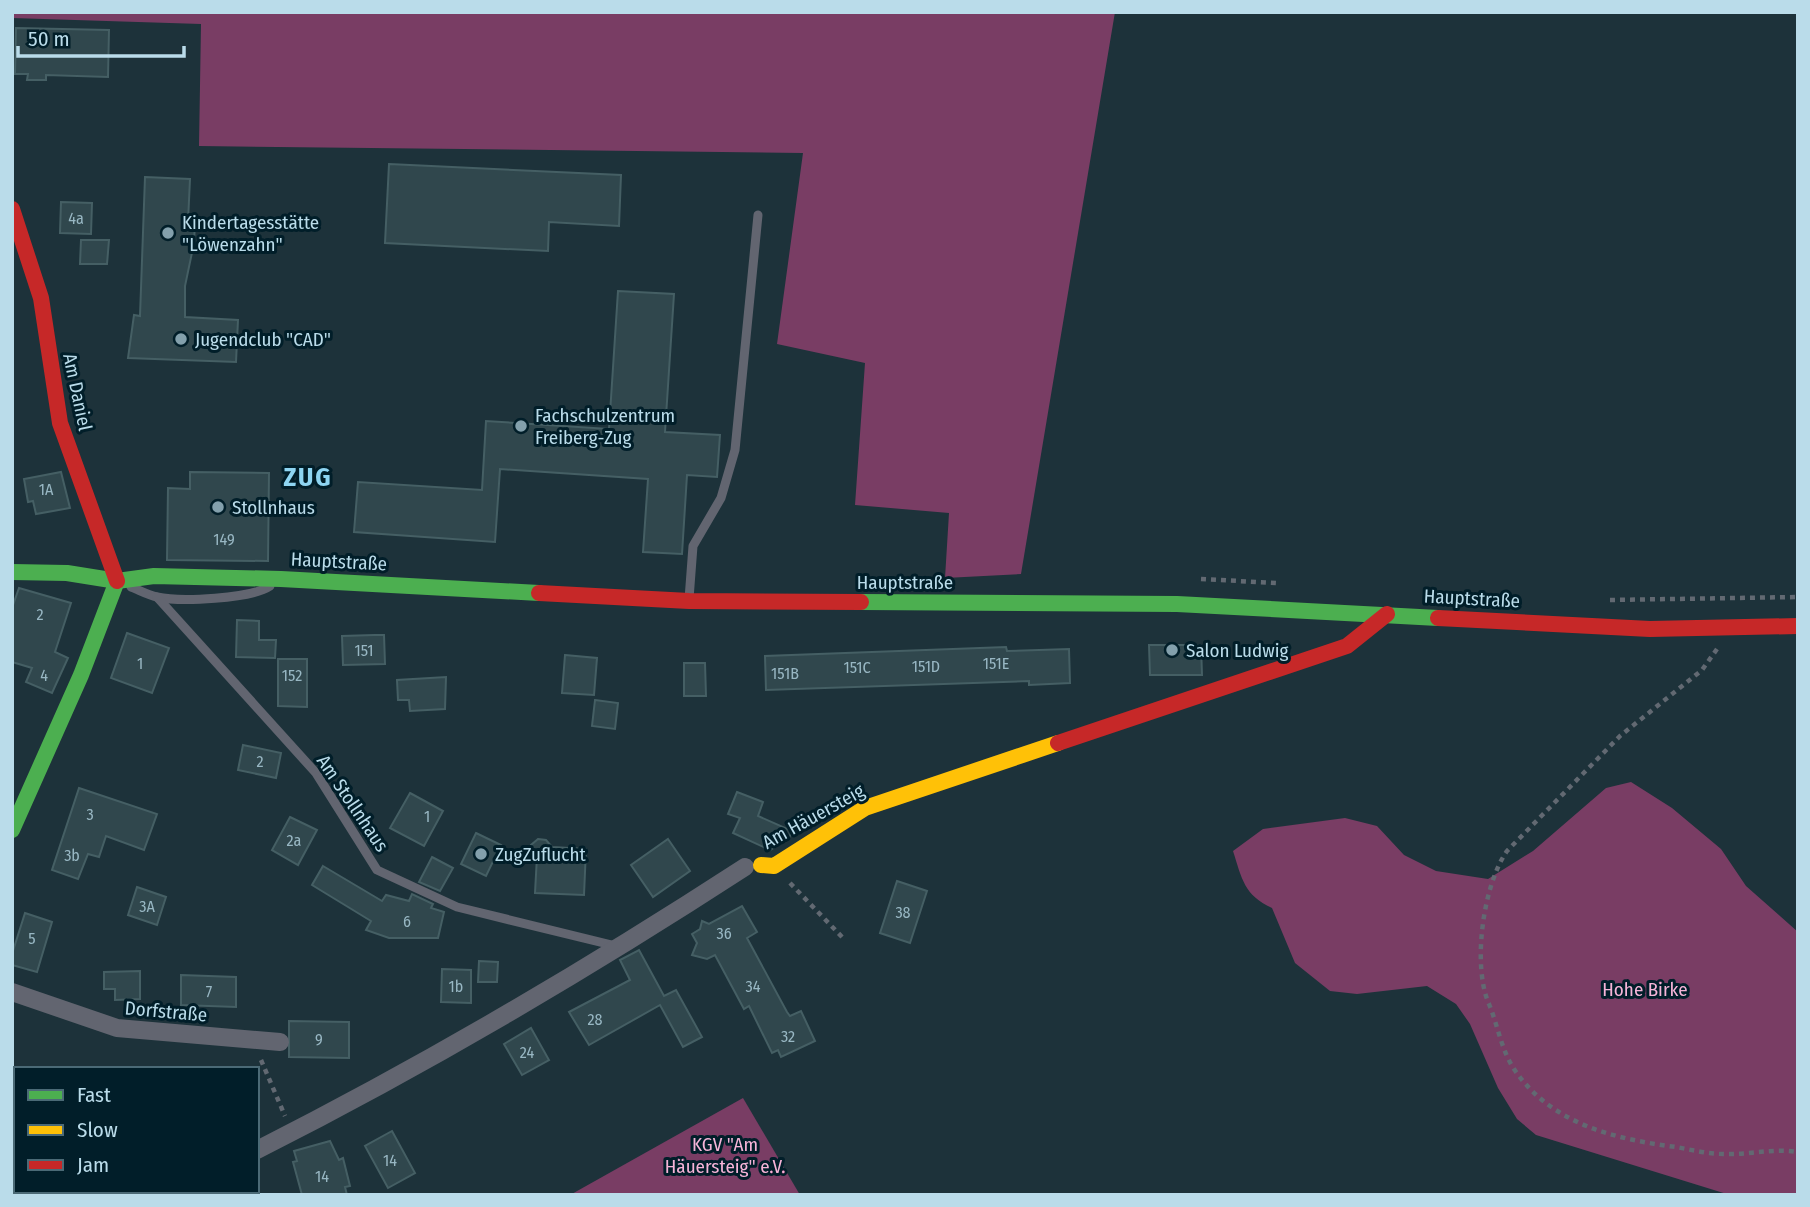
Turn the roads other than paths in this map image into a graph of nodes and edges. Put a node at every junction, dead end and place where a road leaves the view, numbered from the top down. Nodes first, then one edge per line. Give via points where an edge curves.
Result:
1 (12, 209) edge
2 (758, 215) dead end
3 (12, 572) edge
4 (281, 579) junction
5 (117, 581) junction
6 (157, 597) junction
7 (689, 601) junction
8 (1387, 614) junction
9 (1798, 626) edge
10 (12, 830) edge
11 (760, 866) joint
12 (620, 947) junction
13 (12, 992) edge
14 (280, 1042) dead end
15 (259, 1149) edge

1 - 5 street, Am Daniel via 41,298 60,423
2 - 7 lane via 735,450 722,498 693,546
3 - 5 street, Hauptstraße via 67,573
4 - 5 street, Hauptstraße via 154,576
4 - 6 lane via 258,594
4 - 7 street, Hauptstraße
5 - 6 lane
5 - 10 street
6 - 12 lane, Am Stollnhaus via 316,773 377,870 457,907
7 - 8 street, Hauptstraße via 1177,604
8 - 9 street, Hauptstraße via 1650,629
8 - 11 street, Am Häuersteig via 1347,646 865,808
11 - 12 street, Am Häuersteig
12 - 15 street, Am Häuersteig
13 - 14 street, Dorfstraße via 117,1028

